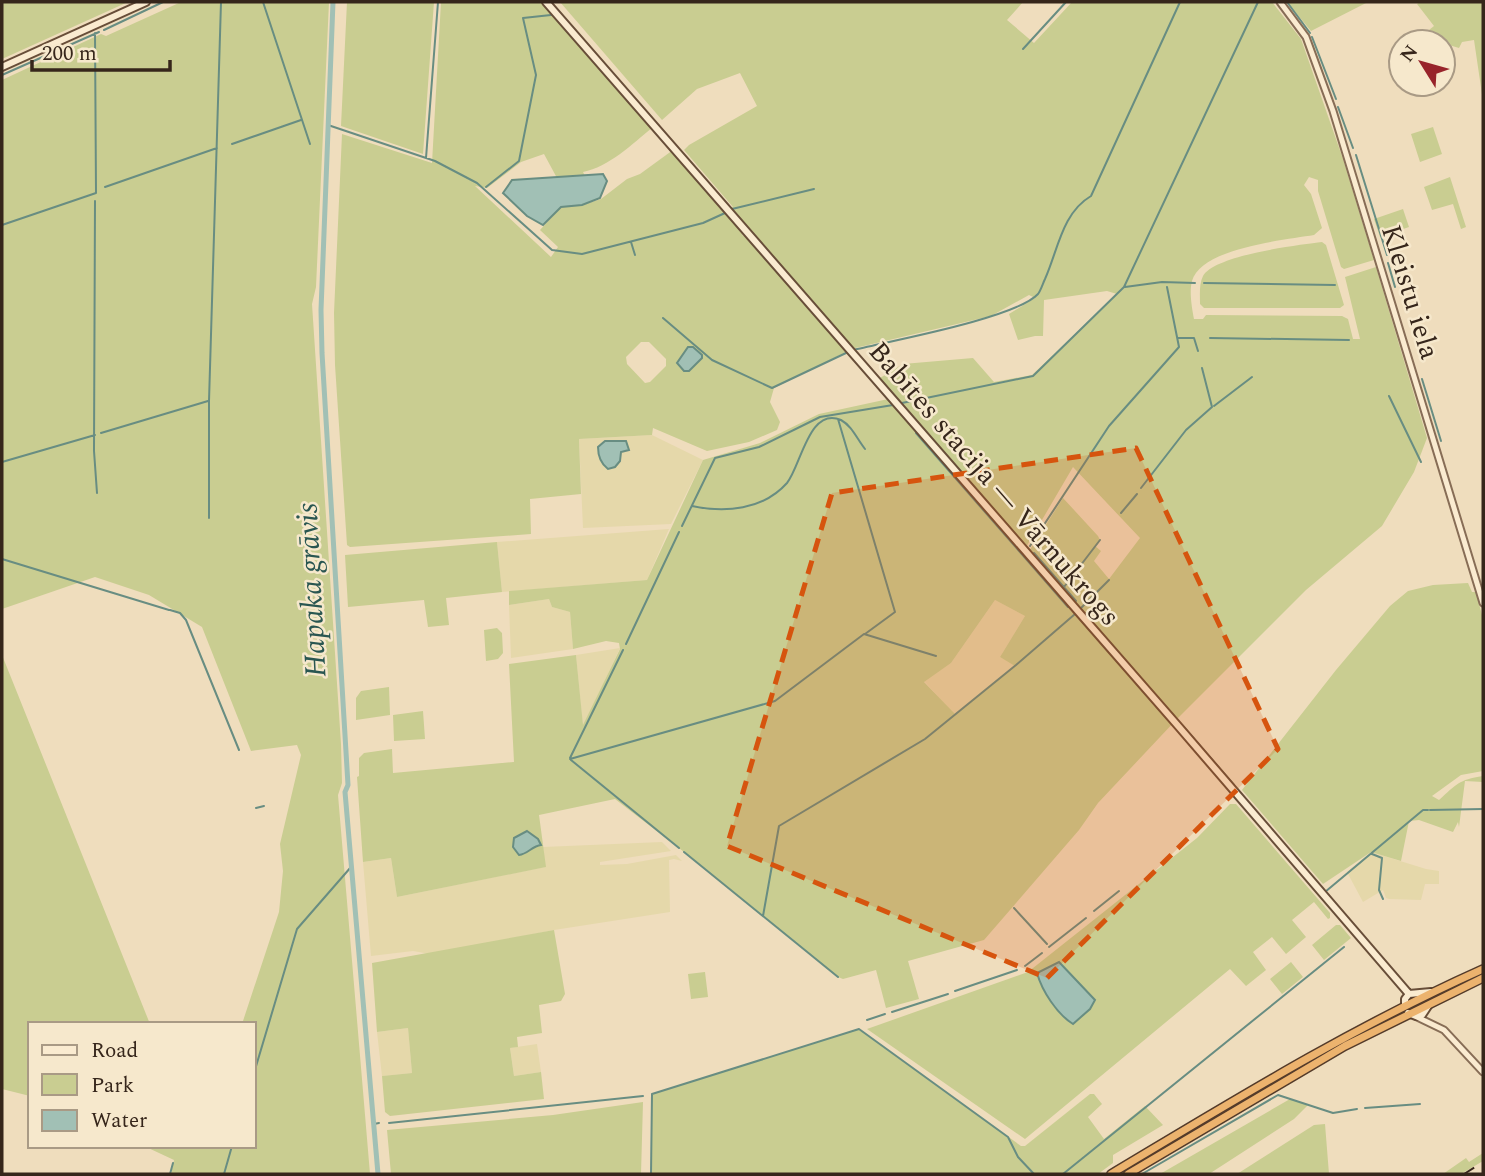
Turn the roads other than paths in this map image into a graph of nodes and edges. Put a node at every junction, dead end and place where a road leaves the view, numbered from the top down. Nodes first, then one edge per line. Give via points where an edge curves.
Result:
1 (146, 2) edge
2 (546, 2) edge
3 (1280, 2) edge
4 (2, 67) edge
5 (1483, 603) edge
6 (1483, 968) edge
7 (1483, 978) edge
8 (1431, 992) junction
9 (1409, 994) junction
10 (1430, 1002) junction
11 (1425, 1011) junction
12 (1410, 1012) junction
13 (1431, 1023) junction
14 (1287, 1068) junction
15 (1483, 1072) edge
16 (1290, 1077) junction
17 (1111, 1174) edge
18 (1128, 1174) edge

1 - 4 main road
2 - 9 main road, Babītes stacija — Vārnukrogs
3 - 5 street, Kleistu iela via 1306,37 1333,111
6 - 8 highway
7 - 10 highway
8 - 9 main road
8 - 12 highway
9 - 12 main road via 1405,999
10 - 11 main road
10 - 12 highway
11 - 12 main road via 1422,1015
11 - 13 street
12 - 13 street
12 - 14 highway
12 - 16 highway
13 - 15 street via 1444,1030
14 - 16 highway via 1285,1074
14 - 17 highway
16 - 18 highway

